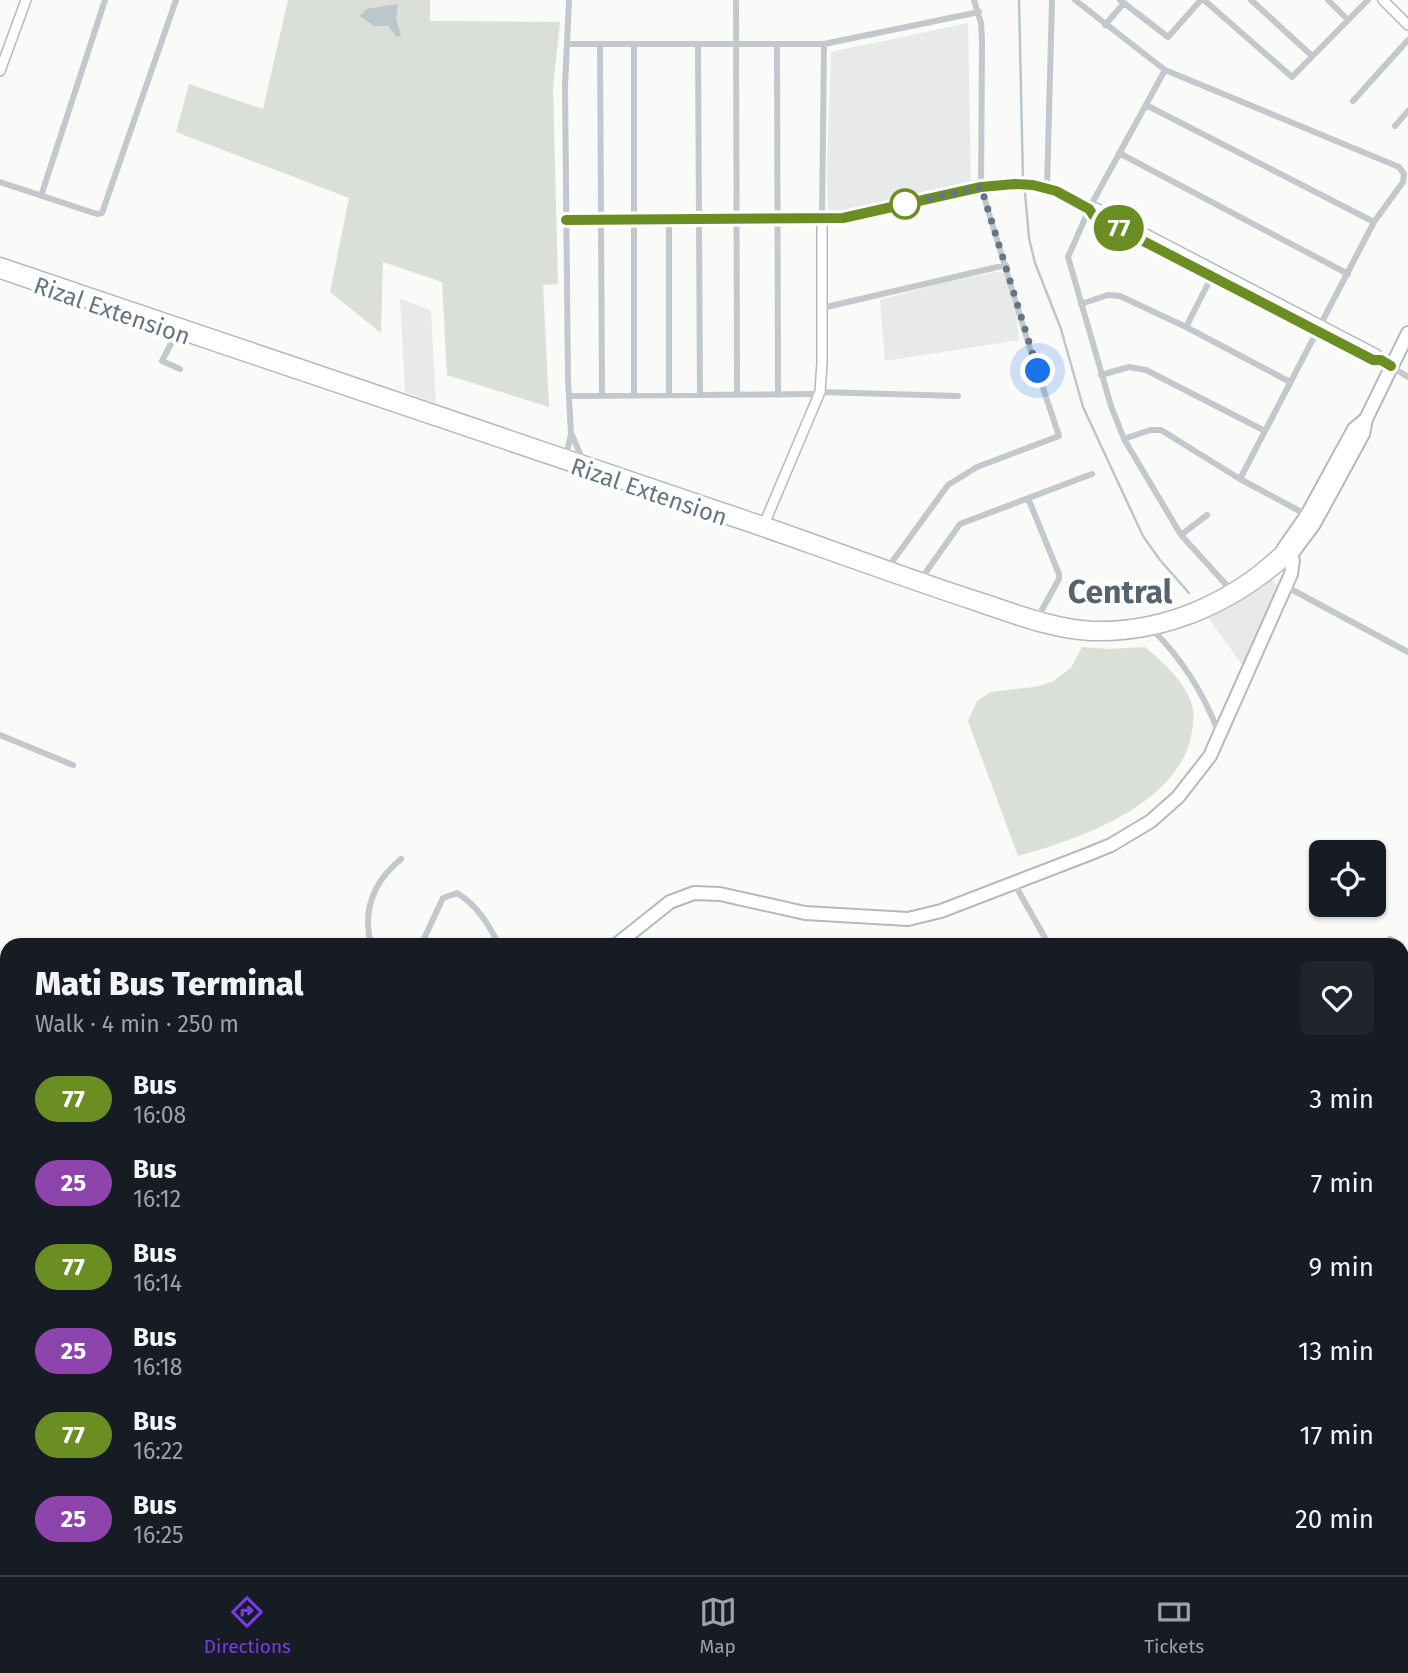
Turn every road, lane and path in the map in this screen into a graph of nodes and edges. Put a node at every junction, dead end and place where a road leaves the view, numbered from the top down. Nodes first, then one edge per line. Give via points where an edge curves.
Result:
1 (26, 0) edge
2 (105, 0) edge
3 (176, 0) edge
4 (569, 0) edge
5 (736, 0) edge
6 (974, 0) edge
7 (1052, 0) edge
8 (1075, 0) edge
9 (1202, 0) edge
10 (1251, 0) edge
11 (1328, 0) edge
12 (1368, 0) edge
13 (1383, 0) edge
14 (1122, 2) edge
15 (979, 12) junction
16 (1348, 19) junction
17 (1105, 24) junction
18 (1408, 25) edge
19 (1408, 40) edge
20 (567, 44) junction
21 (600, 44) junction
22 (634, 44) junction
23 (698, 44) junction
24 (737, 44) junction
25 (777, 44) junction
26 (824, 44) junction
27 (1311, 55) junction
28 (1165, 70) junction
29 (0, 71) edge
30 (1353, 101) dead end
31 (1146, 105) junction
32 (1408, 111) edge
33 (1395, 126) dead end
34 (1119, 153) junction
35 (0, 182) edge
36 (981, 187) junction
37 (1047, 188) junction
38 (41, 196) junction
39 (1089, 209) junction
40 (737, 219) junction
41 (778, 219) junction
42 (822, 219) junction
43 (566, 220) junction
44 (601, 220) junction
45 (635, 220) junction
46 (669, 220) junction
47 (700, 220) junction
48 (1374, 222) junction
49 (0, 263) edge
50 (1006, 265) junction
51 (0, 273) edge
52 (1213, 273) junction
53 (1348, 274) junction
54 (1081, 304) junction
55 (822, 308) junction
56 (1186, 327) junction
57 (1319, 328) junction
58 (1408, 333) edge
59 (176, 334) junction
60 (1386, 363) junction
61 (180, 369) dead end
62 (1101, 375) junction
63 (1408, 377) edge
64 (1290, 382) junction
65 (818, 393) junction
66 (634, 395) junction
67 (669, 395) junction
68 (701, 395) junction
69 (737, 395) junction
70 (778, 395) junction
71 (569, 396) junction
72 (603, 396) junction
73 (958, 396) dead end
74 (1265, 431) junction
75 (571, 434) junction
76 (1124, 439) junction
77 (1346, 455) junction
78 (565, 459) junction
79 (582, 465) junction
80 (1092, 474) dead end
81 (1240, 479) junction
82 (1028, 498) junction
83 (1207, 515) dead end
84 (1307, 515) junction
85 (763, 527) junction
86 (1181, 535) junction
87 (1287, 552) junction
88 (889, 566) junction
89 (921, 579) junction
90 (1287, 587) junction
91 (1231, 590) junction
92 (1036, 621) junction
93 (1151, 625) junction
94 (1408, 652) edge
95 (0, 735) edge
96 (1219, 736) junction
97 (73, 765) dead end
98 (401, 859) dead end
99 (1014, 883) junction
100 (370, 938) edge
101 (424, 938) edge
102 (495, 938) edge
103 (626, 938) edge
104 (1045, 938) edge

1 - 29 street
2 - 38 street
3 - 38 street via 102,213
4 - 20 street
5 - 24 street
6 - 15 street
7 - 37 street
8 - 17 street
9 - 14 street via 1168,37
9 - 27 street via 1292,77
10 - 27 street
11 - 16 street
12 - 16 street
13 - 18 street
14 - 17 street
15 - 26 street
15 - 36 street
16 - 27 street
17 - 28 street
19 - 30 street
20 - 21 street
20 - 43 street
21 - 22 street
21 - 44 street
22 - 23 street
22 - 45 street
23 - 24 street
23 - 47 street
24 - 25 street
24 - 40 street
25 - 26 street
25 - 41 street
26 - 42 street
28 - 31 street
28 - 48 street via 1399,167 1404,182
31 - 34 street
31 - 48 street
32 - 33 street
34 - 39 street
34 - 53 street
35 - 38 street
36 - 37 street via 1024,184
36 - 42 street
36 - 50 street
37 - 39 street
39 - 52 street
39 - 54 street via 1068,257
40 - 41 street
40 - 47 street
40 - 69 street
41 - 42 street
41 - 70 street
42 - 55 street
43 - 44 street
43 - 71 street
44 - 45 street
44 - 72 street
45 - 46 street
45 - 66 street
46 - 47 street
46 - 67 street
47 - 68 street
48 - 53 street
49 - 78 main road, Rizal Extension
50 - 55 street
50 - 88 street via 1059,436 977,467 948,485
51 - 59 main road, Rizal Extension
52 - 56 street
52 - 57 street
53 - 57 street
54 - 56 street via 1120,296
54 - 62 street
55 - 65 street
56 - 64 street
57 - 60 street
57 - 64 street
58 - 60 highway
59 - 61 street via 162,361
59 - 78 main road, Rizal Extension
60 - 63 street
60 - 77 highway via 1363,434
62 - 74 street via 1129,367 1146,370
62 - 76 street
64 - 74 street
65 - 70 street
65 - 73 street
65 - 85 street
66 - 67 street
66 - 72 street
67 - 68 street
68 - 69 street
69 - 70 street
71 - 72 street
71 - 75 street
74 - 81 street
75 - 78 street
75 - 79 street
76 - 81 street via 1161,430
76 - 86 street
77 - 84 highway
77 - 87 highway via 1308,532
78 - 79 main road, Rizal Extension
79 - 85 main road, Rizal Extension
80 - 82 street
81 - 84 street
82 - 89 street via 960,524
82 - 92 street via 1059,574
83 - 86 street
84 - 87 highway
85 - 88 main road, Rizal Extension
85 - 92 main road, Rizal Extension
86 - 91 street
87 - 90 highway via 1293,567
87 - 91 main road, Rizal Extension
87 - 93 main road, Rizal Extension via 1268,575 1236,597 1185,620
88 - 89 main road, Rizal Extension
89 - 92 main road, Rizal Extension
90 - 94 street
90 - 96 highway
91 - 93 main road, Rizal Extension
92 - 93 main road, Rizal Extension via 1090,627
93 - 96 street via 1193,678
95 - 97 street
96 - 99 highway via 1197,774 1151,821 1111,845
98 - 100 street via 381,878 371,902
99 - 103 highway via 908,919 805,913 720,894 694,893 670,902
99 - 104 street
101 - 102 street via 443,898 457,893 474,906

